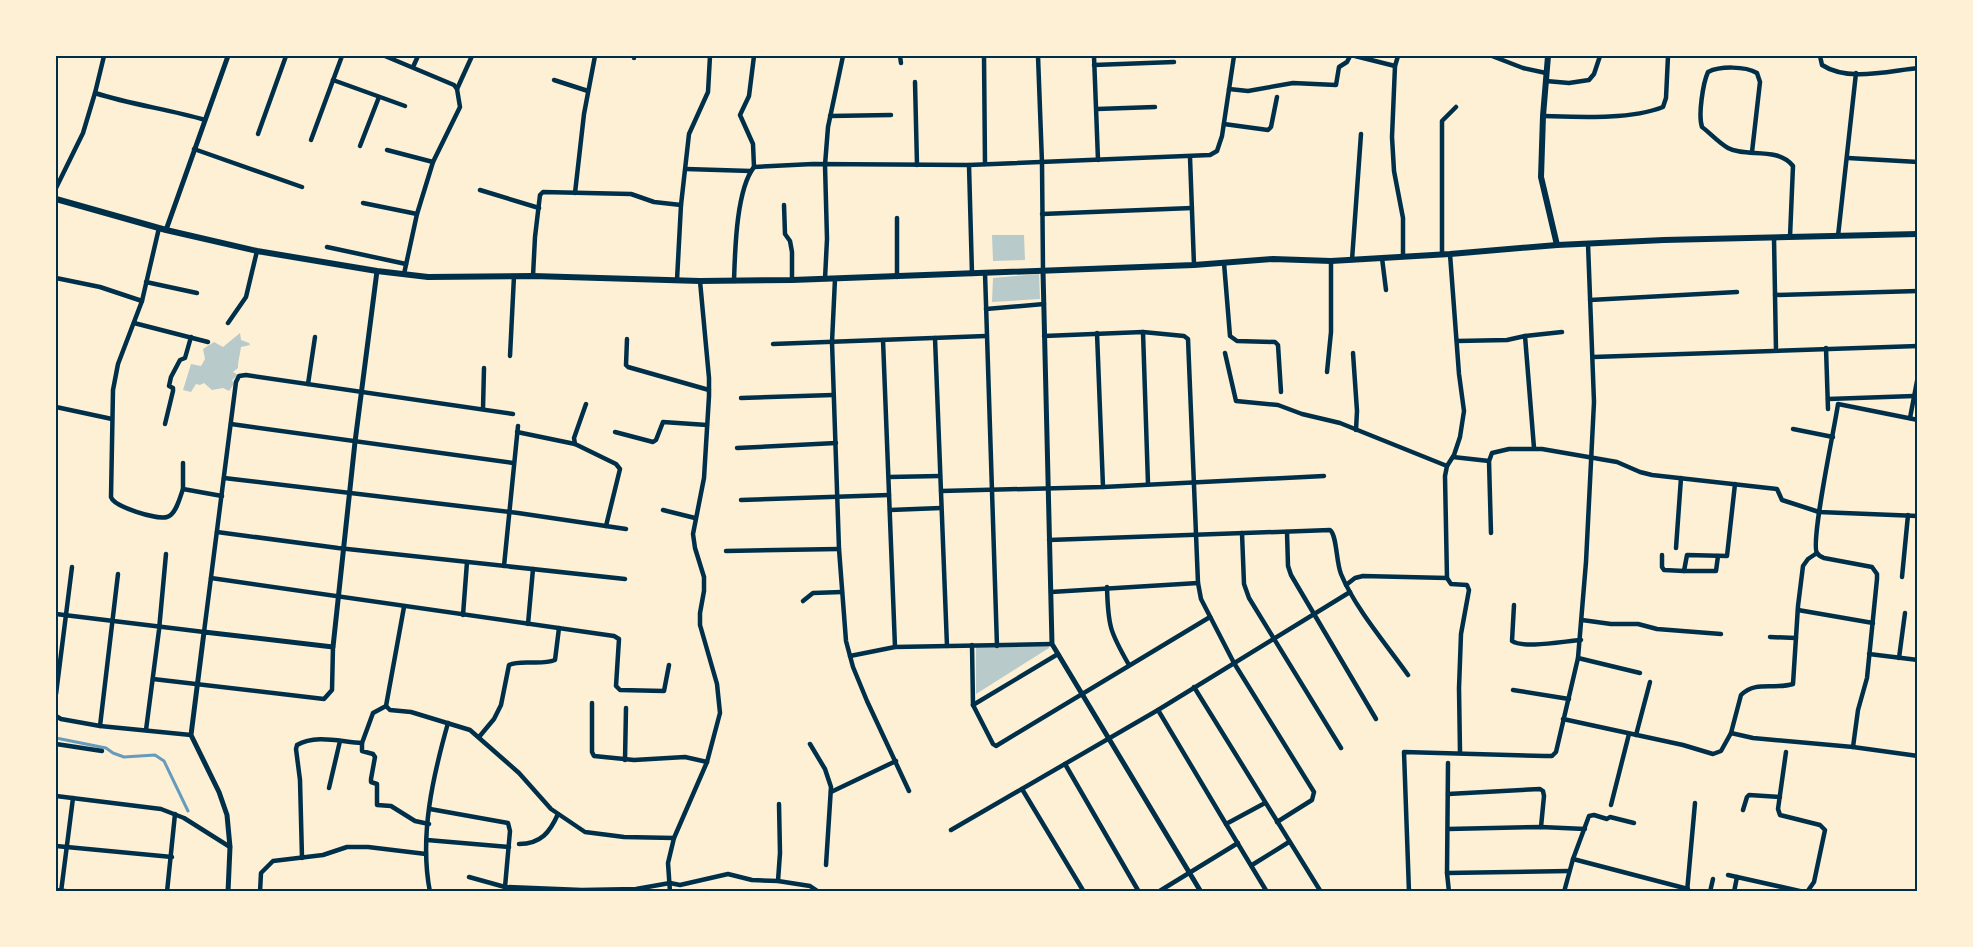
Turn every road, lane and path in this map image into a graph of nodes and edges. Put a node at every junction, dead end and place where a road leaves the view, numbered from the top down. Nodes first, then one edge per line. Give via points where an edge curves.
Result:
1 (104, 56) edge
2 (228, 56) edge
3 (286, 56) edge
4 (342, 56) edge
5 (385, 56) edge
6 (418, 56) edge
7 (472, 56) edge
8 (595, 56) edge
9 (711, 56) edge
10 (754, 56) edge
11 (843, 56) edge
12 (900, 56) edge
13 (984, 56) edge
14 (1038, 56) edge
15 (1094, 56) edge
16 (1234, 56) edge
17 (1350, 56) edge
18 (1355, 56) edge
19 (1398, 56) edge
20 (1492, 56) edge
21 (1548, 56) edge
22 (1600, 56) edge
23 (1668, 56) edge
24 (1820, 56) edge
25 (1174, 62) dead end
26 (901, 63) dead end
27 (1094, 64) junction
28 (1395, 66) junction
29 (413, 67) junction
30 (1917, 69) edge
31 (1546, 73) junction
32 (1856, 73) junction
33 (333, 80) junction
34 (554, 80) dead end
35 (1546, 81) junction
36 (915, 82) dead end
37 (457, 89) junction
38 (1229, 89) junction
39 (588, 91) junction
40 (95, 93) junction
41 (379, 97) junction
42 (1276, 97) dead end
43 (405, 106) dead end
44 (1155, 106) dead end
45 (1456, 107) dead end
46 (1096, 109) junction
47 (891, 115) dead end
48 (830, 116) junction
49 (1543, 116) junction
50 (205, 120) junction
51 (1224, 124) junction
52 (258, 134) dead end
53 (1361, 134) dead end
54 (311, 140) dead end
55 (360, 146) dead end
56 (194, 149) junction
57 (387, 150) dead end
58 (1752, 152) junction
59 (1190, 157) junction
60 (1848, 158) junction
61 (1098, 160) junction
62 (433, 162) junction
63 (1917, 162) edge
64 (1042, 163) junction
65 (985, 164) junction
66 (825, 165) junction
67 (917, 165) junction
68 (969, 165) junction
69 (686, 169) junction
70 (752, 169) junction
71 (302, 187) dead end
72 (56, 188) edge
73 (480, 190) dead end
74 (575, 193) junction
75 (56, 199) edge
76 (363, 203) dead end
77 (681, 205) junction
78 (784, 205) dead end
79 (538, 208) junction
80 (1192, 208) junction
81 (417, 214) junction
82 (1042, 214) junction
83 (897, 218) dead end
84 (162, 229) junction
85 (1917, 234) edge
86 (1838, 236) junction
87 (1790, 237) junction
88 (1774, 238) junction
89 (1588, 244) junction
90 (1557, 245) junction
91 (327, 247) dead end
92 (257, 251) junction
93 (1442, 254) junction
94 (1450, 254) junction
95 (1403, 257) junction
96 (1382, 258) junction
97 (1352, 260) junction
98 (1331, 261) junction
99 (1224, 262) junction
100 (406, 264) junction
101 (1194, 265) junction
102 (377, 271) junction
103 (1042, 271) junction
104 (985, 273) junction
105 (972, 274) junction
106 (404, 275) junction
107 (514, 276) junction
108 (533, 276) junction
109 (897, 276) junction
110 (56, 278) edge
111 (825, 279) junction
112 (835, 279) junction
113 (677, 280) junction
114 (792, 280) junction
115 (700, 281) junction
116 (734, 281) junction
117 (146, 282) junction
118 (1386, 290) dead end
119 (1917, 291) edge
120 (1737, 292) dead end
121 (197, 293) dead end
122 (1775, 295) junction
123 (1590, 300) junction
124 (142, 301) junction
125 (1044, 304) junction
126 (986, 309) junction
127 (134, 323) junction
128 (228, 323) dead end
129 (1143, 332) junction
130 (1562, 332) dead end
131 (1097, 333) junction
132 (986, 336) junction
133 (1044, 336) junction
134 (1526, 336) junction
135 (192, 337) junction
136 (315, 337) dead end
137 (934, 338) junction
138 (627, 339) dead end
139 (883, 340) junction
140 (1456, 341) junction
141 (208, 342) dead end
142 (832, 342) junction
143 (772, 344) dead end
144 (1917, 346) edge
145 (1826, 348) junction
146 (1776, 350) junction
147 (1225, 352) dead end
148 (1353, 354) dead end
149 (510, 356) dead end
150 (1593, 357) junction
151 (484, 368) dead end
152 (1327, 372) dead end
153 (1917, 376) edge
154 (308, 384) junction
155 (709, 390) junction
156 (361, 392) junction
157 (1281, 392) dead end
158 (833, 395) junction
159 (1914, 396) junction
160 (741, 398) dead end
161 (1828, 399) junction
162 (586, 404) dead end
163 (56, 407) edge
164 (483, 409) junction
165 (1828, 409) dead end
166 (513, 414) dead end
167 (1910, 418) junction
168 (112, 419) junction
169 (1917, 420) edge
170 (165, 424) dead end
171 (231, 424) junction
172 (707, 425) junction
173 (1356, 429) junction
174 (1793, 429) dead end
175 (615, 432) dead end
176 (1833, 437) junction
177 (355, 442) junction
178 (836, 443) junction
179 (575, 444) junction
180 (737, 448) dead end
181 (1534, 448) junction
182 (1453, 457) junction
183 (1592, 458) junction
184 (1489, 461) junction
185 (183, 463) dead end
186 (513, 463) junction
187 (1447, 466) junction
188 (940, 476) junction
189 (1324, 476) dead end
190 (889, 477) junction
191 (224, 478) junction
192 (1681, 478) junction
193 (1193, 483) junction
194 (1148, 484) junction
195 (1735, 484) junction
196 (1102, 487) junction
197 (1048, 488) junction
198 (183, 489) junction
199 (993, 490) junction
200 (940, 491) junction
201 (350, 494) junction
202 (889, 495) junction
203 (222, 496) junction
204 (837, 497) junction
205 (741, 500) dead end
206 (941, 508) junction
207 (663, 510) dead end
208 (890, 510) junction
209 (509, 512) junction
210 (1819, 512) junction
211 (1908, 515) junction
212 (1917, 516) edge
213 (695, 518) junction
214 (606, 526) junction
215 (626, 529) dead end
216 (217, 532) junction
217 (1287, 532) junction
218 (1196, 533) junction
219 (1242, 533) junction
220 (1491, 533) dead end
221 (1049, 540) junction
222 (345, 548) junction
223 (1676, 548) dead end
224 (839, 549) junction
225 (726, 551) dead end
226 (1817, 553) junction
227 (165, 554) dead end
228 (1662, 555) dead end
229 (1718, 556) junction
230 (467, 562) junction
231 (504, 566) junction
232 (72, 567) dead end
233 (533, 569) junction
234 (1684, 571) junction
235 (118, 574) dead end
236 (1902, 576) dead end
237 (211, 578) junction
238 (1447, 578) junction
239 (625, 579) dead end
240 (1198, 583) junction
241 (1346, 585) junction
242 (1107, 587) junction
243 (842, 592) junction
244 (1051, 592) junction
245 (1350, 592) junction
246 (338, 598) junction
247 (803, 601) dead end
248 (1514, 605) dead end
249 (404, 607) junction
250 (1798, 610) junction
251 (1905, 613) dead end
252 (56, 614) edge
253 (66, 615) junction
254 (463, 615) junction
255 (1314, 616) junction
256 (1210, 617) junction
257 (1582, 620) junction
258 (113, 621) junction
259 (1873, 623) junction
260 (528, 624) junction
261 (159, 626) junction
262 (559, 628) junction
263 (204, 632) junction
264 (1721, 634) dead end
265 (1770, 637) dead end
266 (1796, 638) junction
267 (1273, 640) junction
268 (1581, 640) junction
269 (1052, 644) junction
270 (972, 645) junction
271 (946, 646) junction
272 (997, 646) junction
273 (333, 647) junction
274 (896, 648) junction
275 (1058, 654) junction
276 (1869, 654) junction
277 (849, 656) junction
278 (1578, 658) junction
279 (1899, 658) junction
280 (1917, 660) edge
281 (1234, 663) junction
282 (669, 665) dead end
283 (1130, 665) junction
284 (1640, 673) dead end
285 (1408, 675) dead end
286 (153, 679) junction
287 (1650, 682) dead end
288 (196, 684) junction
289 (1194, 687) junction
290 (1513, 690) dead end
291 (56, 693) edge
292 (1082, 694) junction
293 (1569, 699) junction
294 (592, 703) dead end
295 (973, 705) junction
296 (386, 706) junction
297 (626, 708) dead end
298 (1158, 710) junction
299 (58, 718) edge
300 (1376, 719) dead end
301 (1563, 719) junction
302 (448, 723) junction
303 (100, 726) junction
304 (146, 730) junction
305 (1629, 734) junction
306 (1731, 734) junction
307 (190, 735) junction
308 (1636, 735) junction
309 (479, 736) junction
310 (1109, 739) junction
311 (340, 741) junction
312 (362, 742) junction
313 (56, 744) edge
314 (810, 744) dead end
315 (1853, 747) junction
316 (1341, 748) dead end
317 (102, 751) dead end
318 (1460, 752) junction
319 (1786, 752) dead end
320 (1917, 756) edge
321 (624, 760) junction
322 (896, 761) junction
323 (707, 762) junction
324 (1448, 763) dead end
325 (1065, 764) junction
326 (329, 788) dead end
327 (1022, 789) junction
328 (909, 791) dead end
329 (831, 792) junction
330 (1448, 794) junction
331 (56, 796) edge
332 (1780, 796) junction
333 (73, 798) junction
334 (1265, 803) junction
335 (1695, 803) dead end
336 (778, 804) dead end
337 (1611, 805) dead end
338 (430, 809) junction
339 (1743, 810) dead end
340 (176, 814) junction
341 (558, 814) junction
342 (1277, 822) junction
343 (1634, 823) dead end
344 (429, 824) junction
345 (1226, 824) junction
346 (1541, 827) junction
347 (951, 830) dead end
348 (1448, 830) junction
349 (1585, 830) junction
350 (674, 838) junction
351 (427, 840) junction
352 (1289, 842) junction
353 (1238, 843) junction
354 (519, 844) dead end
355 (56, 846) edge
356 (67, 847) junction
357 (230, 847) junction
358 (509, 847) junction
359 (426, 854) junction
360 (172, 856) junction
361 (302, 858) junction
362 (1573, 860) junction
363 (826, 865) dead end
364 (1252, 865) junction
365 (1569, 871) junction
366 (1190, 872) junction
367 (1447, 873) junction
368 (1728, 875) dead end
369 (469, 877) dead end
370 (1737, 878) junction
371 (1713, 879) dead end
372 (778, 881) junction
373 (670, 883) junction
374 (505, 887) junction
375 (59, 890) edge
376 (1687, 890) edge
377 (73, 891) edge
378 (167, 891) edge
379 (228, 891) edge
380 (261, 891) edge
381 (430, 891) edge
382 (670, 891) edge
383 (819, 891) edge
384 (1084, 891) edge
385 (1139, 891) edge
386 (1158, 891) edge
387 (1201, 891) edge
388 (1267, 891) edge
389 (1321, 891) edge
390 (1409, 891) edge
391 (1449, 891) edge
392 (1564, 891) edge
393 (1710, 891) edge
394 (1734, 891) edge
395 (1806, 891) edge

1 - 40 street
2 - 50 street
3 - 52 street
4 - 33 street
5 - 29 street
6 - 29 street
7 - 37 street
8 - 39 street
9 - 69 street via 708,92 689,134
10 - 70 street via 749,96 740,115 753,144
11 - 48 street
12 - 26 street
13 - 65 street
14 - 64 street
15 - 27 street
16 - 38 street
17 - 38 street via 1339,67 1336,85 1293,83 1244,91
18 - 28 street
19 - 28 street
20 - 31 street
21 - 31 main road
22 - 35 street via 1589,80
23 - 49 street via 1663,107 1623,115
24 - 32 street via 1824,67
25 - 27 street
27 - 46 street
28 - 95 street via 1392,137 1403,218
29 - 37 street
30 - 32 street
31 - 35 main road
32 - 60 street
33 - 41 street
33 - 54 street
34 - 39 street
35 - 49 main road
36 - 67 street
37 - 62 street via 459,110
38 - 51 street
39 - 74 street
40 - 50 street
40 - 72 street via 82,133
41 - 43 street
41 - 55 street
42 - 51 street via 1268,130
44 - 46 street
45 - 93 street via 1442,121
46 - 61 street
47 - 48 street
48 - 66 street
49 - 90 main road via 1541,177
50 - 56 street
51 - 59 street via 1217,151
53 - 97 street
56 - 71 street
56 - 84 street
57 - 62 street
58 - 58 street via 1760,82 1757,73 1730,68 1707,72 1700,124 1728,148
58 - 87 street via 1782,157 1792,166
59 - 61 street
59 - 80 street
60 - 63 street
60 - 86 street
61 - 64 street
62 - 81 street
64 - 65 street
64 - 82 street
65 - 68 street
66 - 67 street
66 - 70 street
66 - 111 street
67 - 68 street
68 - 105 street
69 - 70 street
69 - 77 street
70 - 116 street via 738,220
73 - 79 street
74 - 77 street via 631,194
74 - 79 street via 543,192
75 - 84 main road
76 - 81 street
77 - 113 street
78 - 114 street
79 - 108 street
80 - 82 street
80 - 101 street
81 - 100 street
82 - 103 street
83 - 109 street
84 - 92 main road
84 - 117 street
85 - 86 main road
86 - 87 main road
87 - 88 main road
88 - 89 main road
88 - 122 street
89 - 90 main road
89 - 123 street
90 - 94 main road
91 - 100 street
92 - 102 main road
92 - 128 street via 246,297
93 - 94 main road
93 - 95 main road
94 - 140 street
95 - 96 main road
96 - 97 main road
96 - 118 street
97 - 98 main road
98 - 99 main road
98 - 152 street
99 - 101 main road
99 - 157 street via 1230,336 1237,341 1278,345
100 - 106 street
101 - 103 main road
102 - 106 main road
102 - 156 street
103 - 104 main road
103 - 125 street
104 - 105 main road
104 - 126 street
105 - 109 main road
106 - 107 main road
107 - 108 main road
107 - 149 street
108 - 113 main road
109 - 112 main road
110 - 124 street via 91,284
111 - 112 main road
111 - 114 main road
112 - 142 street
113 - 115 main road
114 - 116 main road
115 - 116 main road
115 - 155 street
117 - 121 street
117 - 124 street
119 - 122 street
120 - 123 street
122 - 146 street
123 - 150 street
124 - 127 street
125 - 126 street
125 - 133 street
126 - 132 street
127 - 135 street
127 - 168 street via 118,364
129 - 131 street
129 - 193 street via 1186,338 1190,344
129 - 194 street
130 - 134 street
131 - 133 street
131 - 196 street
132 - 137 street
132 - 199 street
133 - 197 street
134 - 140 street
134 - 181 street
135 - 141 street
135 - 170 street via 168,386 173,391
136 - 154 street
137 - 139 street
137 - 188 street
138 - 155 street via 628,367
139 - 142 street
139 - 190 street
140 - 182 street via 1464,411
142 - 143 street
142 - 158 street
144 - 145 street
145 - 146 street
145 - 161 street
146 - 150 street
147 - 173 street via 1236,401 1278,405
148 - 173 street
150 - 183 street
151 - 164 street
153 - 159 street
154 - 156 street
154 - 171 street via 239,376
155 - 172 street
156 - 164 street
156 - 177 street
158 - 160 street
158 - 178 street
159 - 161 street
159 - 167 street
161 - 165 street
162 - 179 street
163 - 168 street
164 - 166 street
167 - 169 street
167 - 176 street via 1838,404
168 - 198 street via 113,502 165,518 171,515
171 - 177 street
171 - 191 street
172 - 175 street via 663,422 654,442
172 - 213 street via 704,478
173 - 187 street
174 - 176 street
176 - 210 street
177 - 186 street
177 - 201 street
178 - 180 street
178 - 204 street
179 - 186 street via 517,429
179 - 214 street via 616,464 620,470
181 - 183 street
181 - 184 street via 1498,450
182 - 184 street
182 - 187 street
183 - 192 street via 1624,464 1640,472
183 - 257 street
184 - 220 street
185 - 198 street
186 - 209 street
187 - 238 street
188 - 190 street
188 - 200 street
189 - 193 street
190 - 202 street
191 - 201 street
191 - 203 street
192 - 195 street
192 - 223 street
193 - 194 street
193 - 218 street
194 - 196 street
195 - 210 street via 1777,489 1782,500
195 - 229 street via 1728,553 1726,557
196 - 197 street
197 - 199 street
197 - 221 street
198 - 203 street
199 - 200 street
199 - 272 street
200 - 206 street
201 - 209 street
201 - 222 street
202 - 204 street
202 - 208 street
203 - 216 street
204 - 205 street
204 - 224 street
206 - 208 street
206 - 271 street
207 - 213 street
208 - 274 street
209 - 214 street
209 - 231 street
210 - 211 street
210 - 226 street
211 - 212 street
211 - 236 street
213 - 323 street via 693,540 704,584 700,625 720,706
214 - 215 street
216 - 222 street
216 - 237 street
217 - 219 street
217 - 241 street via 1333,531 1337,565
217 - 255 street via 1289,570
218 - 219 street
218 - 221 street
218 - 240 street
219 - 267 street via 1246,591
221 - 244 street
222 - 230 street
222 - 246 street
224 - 225 street
224 - 243 street
226 - 250 street via 1803,566
226 - 259 street via 1875,570
227 - 261 street
228 - 234 street via 1663,569
229 - 234 street via 1716,571
229 - 234 street via 1687,555
230 - 231 street
230 - 254 street
231 - 233 street
232 - 253 street
233 - 239 street
233 - 260 street
235 - 258 street
237 - 246 street
237 - 263 street
238 - 241 street via 1364,576
238 - 318 street via 1450,584 1468,587 1459,672
240 - 242 street
240 - 256 street
241 - 245 street
242 - 244 street
242 - 283 street via 1110,627
243 - 247 street via 814,592
243 - 277 street
244 - 269 street
245 - 255 street
245 - 285 street
246 - 249 street
246 - 273 street
248 - 268 street via 1514,644
249 - 254 street
249 - 296 street
250 - 259 street
250 - 266 street
251 - 279 street
252 - 253 street
253 - 258 street
253 - 291 street
254 - 260 street
255 - 267 street
255 - 300 street
256 - 281 street
256 - 283 street
257 - 264 street
257 - 268 street
258 - 261 street
258 - 303 street
259 - 276 street
260 - 262 street
261 - 263 street
261 - 286 street
262 - 282 street via 618,637 617,689 664,691
262 - 309 street via 555,660 509,665 501,705
263 - 273 street
263 - 288 street
265 - 266 street
266 - 306 street via 1793,684 1746,690 1741,695
267 - 281 street
267 - 316 street
268 - 278 street
269 - 272 street
269 - 275 street
270 - 271 street
270 - 272 street
270 - 295 street
271 - 274 street
273 - 288 street via 332,690 324,699
274 - 277 street
275 - 292 street
275 - 295 street
276 - 279 street
276 - 315 street
277 - 322 street
278 - 284 street
278 - 293 street
279 - 280 street
281 - 289 street
281 - 342 street via 1314,792 1312,800
283 - 292 street
286 - 288 street
286 - 304 street
287 - 308 street
288 - 307 street
289 - 298 street
289 - 334 street
290 - 293 street
292 - 295 street via 996,746
292 - 310 street
293 - 301 street
294 - 321 street via 594,756
296 - 302 street
296 - 312 street via 373,713
297 - 321 street
298 - 310 street
298 - 345 street
299 - 303 street
301 - 305 street
301 - 318 street via 1554,754
302 - 309 street
302 - 338 street
303 - 304 street
304 - 307 street
305 - 308 street
305 - 337 street
306 - 308 street via 1721,751 1713,754
306 - 315 street
307 - 357 street via 219,792 227,815
309 - 341 street
310 - 325 street
310 - 366 street
311 - 312 street
311 - 326 street
311 - 361 street via 304,741 297,745
312 - 344 street via 362,751 375,757 370,779 377,784 377,805 392,806 415,821
313 - 317 street
314 - 329 street via 825,768
315 - 320 street
318 - 390 street via 1404,752
319 - 332 street
321 - 323 street via 685,757
322 - 328 street
322 - 329 street
323 - 350 street
324 - 330 street
325 - 327 street
325 - 385 street
327 - 347 street
327 - 384 street
329 - 363 street
330 - 346 street via 1540,789 1544,791
330 - 348 street
331 - 333 street
332 - 339 street via 1749,795
332 - 395 street via 1780,815 1820,825 1825,830 1814,882
333 - 340 street
333 - 356 street
334 - 342 street
334 - 345 street
335 - 376 street
336 - 372 street
338 - 344 street
338 - 358 street via 508,823
340 - 357 street
340 - 360 street
341 - 350 street via 590,834
341 - 354 street via 544,837
342 - 352 street
343 - 349 street via 1589,816
344 - 351 street
345 - 353 street
346 - 348 street
346 - 349 street
348 - 367 street
349 - 362 street
350 - 373 street via 668,863
351 - 358 street
351 - 359 street
352 - 364 street
352 - 389 street
353 - 364 street
353 - 366 street
355 - 356 street
356 - 360 street
356 - 375 street
357 - 379 street
358 - 374 street
359 - 361 street via 347,847
359 - 381 street
360 - 378 street
361 - 380 street via 269,863 261,873
362 - 365 street
362 - 376 street
364 - 388 street
365 - 367 street
365 - 392 street
366 - 386 street
366 - 387 street
367 - 391 street
368 - 370 street
369 - 374 street
370 - 394 street
370 - 395 street
371 - 393 street
372 - 373 street via 721,874 687,884
372 - 383 street
373 - 374 street via 636,889
373 - 382 street
375 - 377 street

